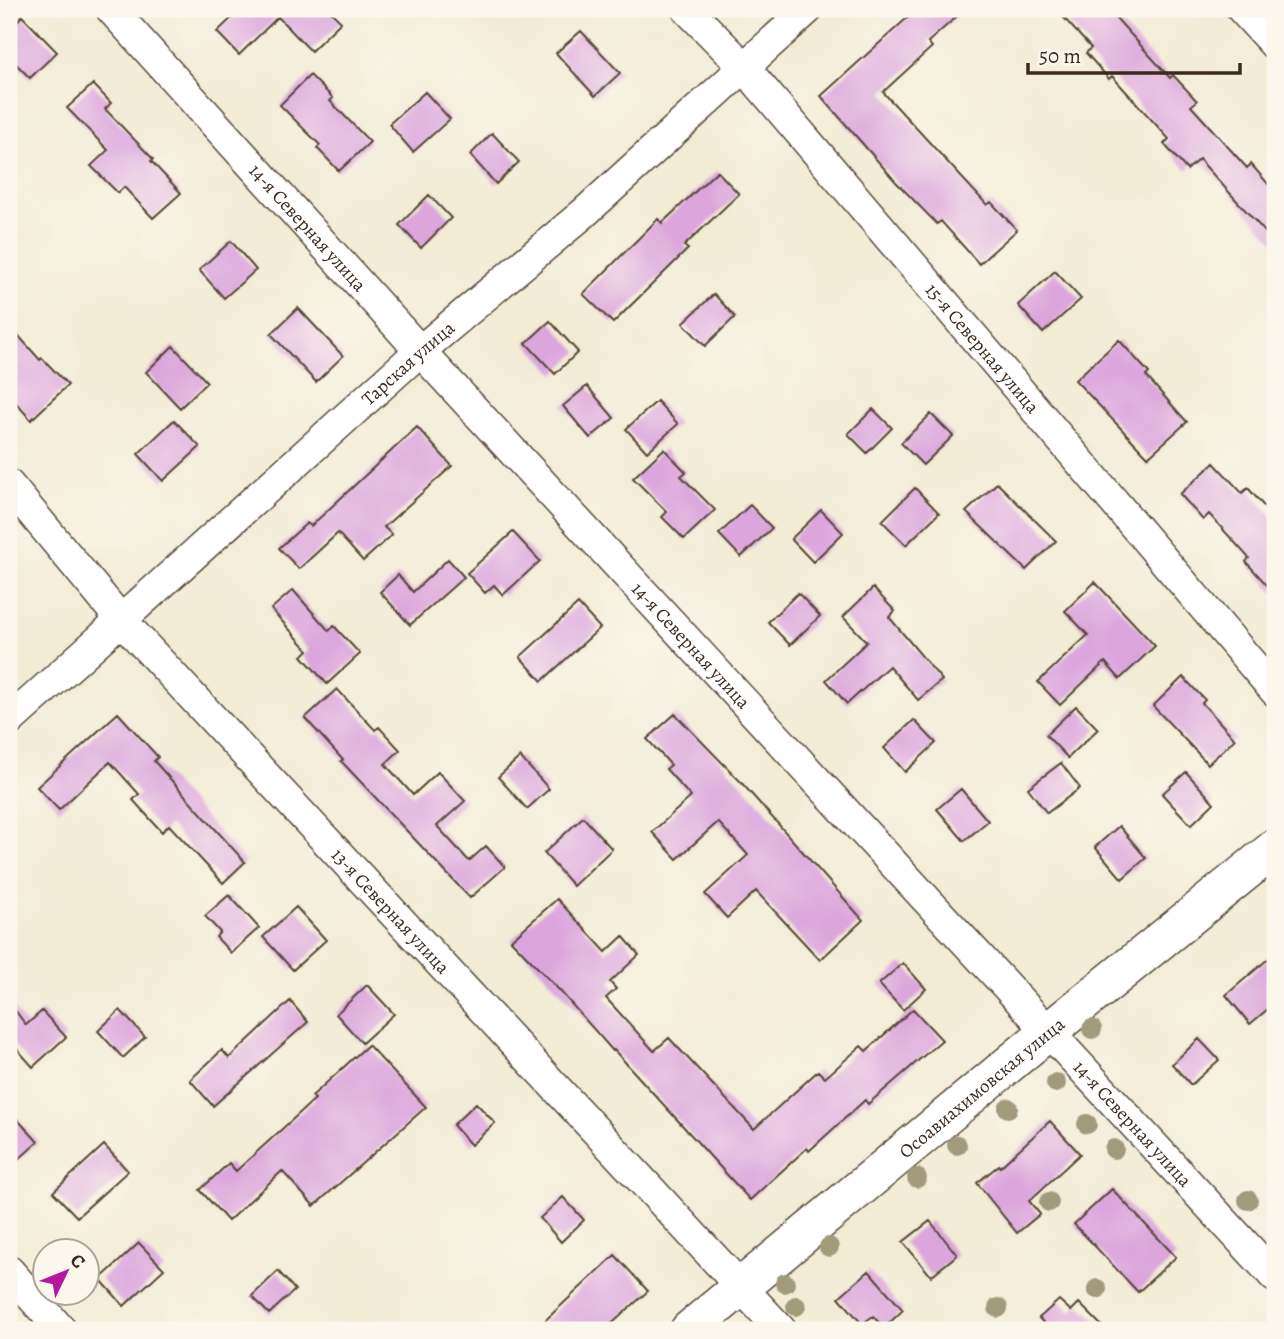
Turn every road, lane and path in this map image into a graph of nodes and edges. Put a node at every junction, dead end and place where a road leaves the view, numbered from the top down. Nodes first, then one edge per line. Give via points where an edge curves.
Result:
1 (111, 9) edge
2 (687, 9) edge
3 (808, 9) edge
4 (1242, 9) edge
5 (1275, 45) edge
6 (744, 67) junction
7 (420, 351) junction
8 (9, 485) edge
9 (121, 620) junction
10 (1275, 691) edge
11 (9, 721) edge
12 (1275, 848) edge
13 (1049, 1031) junction
14 (9, 1271) edge
15 (1275, 1276) edge
16 (741, 1287) junction
17 (61, 1330) edge
18 (689, 1330) edge
19 (781, 1330) edge

1 - 7 street, 14-я Северная улица
2 - 6 street, 15-я Северная улица
3 - 6 street, Тарская улица
4 - 5 street
6 - 7 street, Тарская улица via 584,213
6 - 10 street, 15-я Северная улица
7 - 9 street, Тарская улица
7 - 13 street, 14-я Северная улица
8 - 9 street, 13-я Северная улица
9 - 11 street, Тарская улица
9 - 16 street, 13-я Северная улица
12 - 13 street, Осоавиахимовская улица
13 - 15 street, 14-я Северная улица
13 - 16 street, Осоавиахимовская улица
14 - 17 street
16 - 18 street, Осоавиахимовская улица
16 - 19 street, 13-я Северная улица

